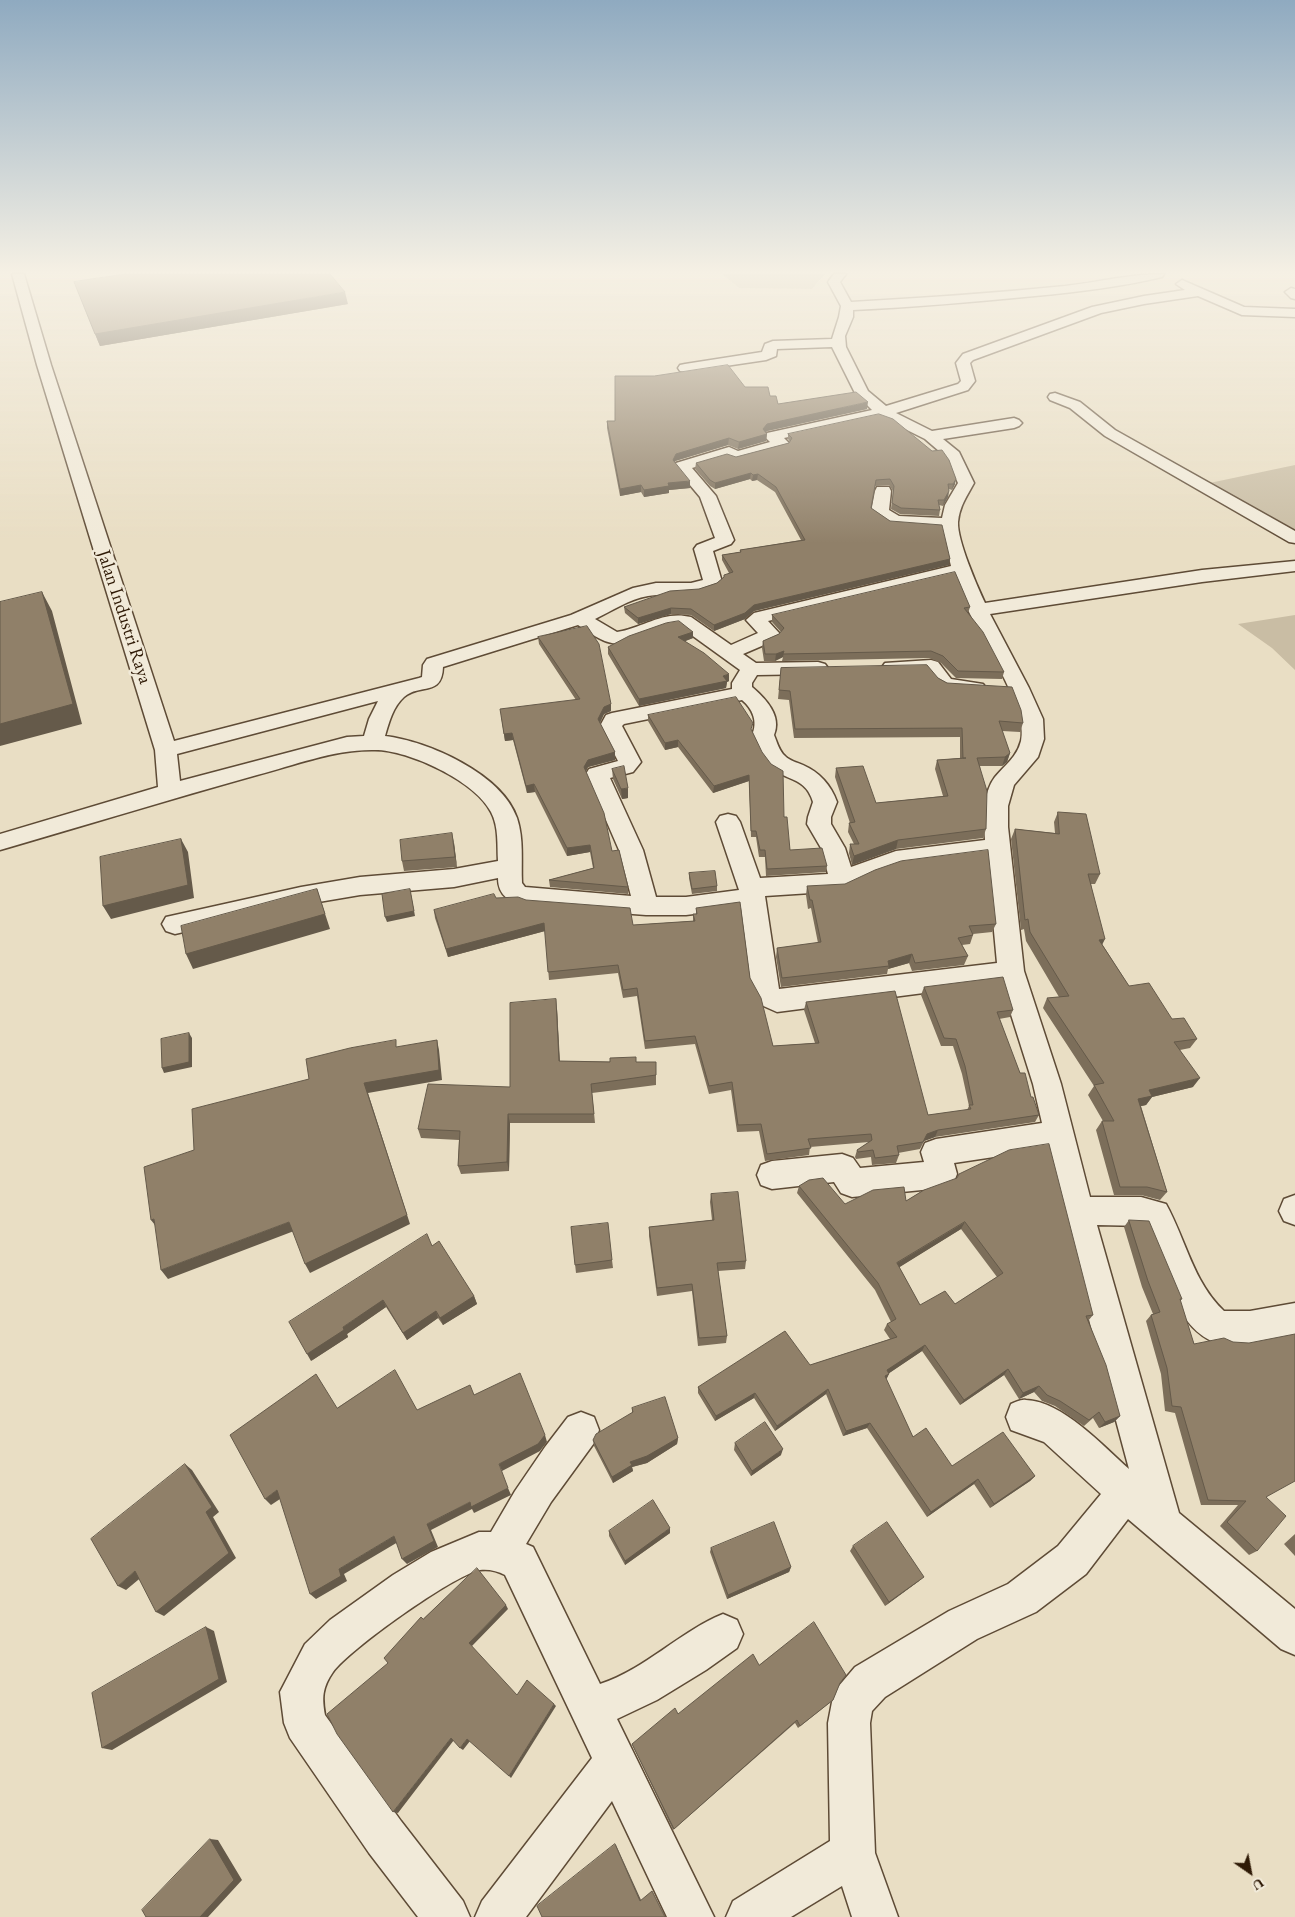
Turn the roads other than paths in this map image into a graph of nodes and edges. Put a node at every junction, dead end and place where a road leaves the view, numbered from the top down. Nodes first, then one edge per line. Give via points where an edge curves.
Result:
1 (43, 363) edge
2 (714, 363) edge
3 (848, 363) edge
4 (963, 363) edge
5 (685, 368) dead end
6 (1054, 397) dead end
7 (884, 412) junction
8 (1014, 424) dead end
9 (930, 436) junction
10 (882, 492) dead end
11 (949, 524) junction
12 (1295, 538) edge
13 (1295, 566) edge
14 (961, 570) junction
15 (978, 610) junction
16 (580, 618) junction
17 (729, 653) junction
18 (870, 667) edge
19 (840, 668) edge
20 (751, 669) junction
21 (404, 688) junction
22 (1019, 688) junction
23 (745, 693) junction
24 (373, 742) junction
25 (166, 750) junction
26 (170, 792) junction
27 (728, 822) dead end
28 (0, 842) edge
29 (998, 847) junction
30 (510, 867) junction
31 (842, 882) junction
32 (751, 893) junction
33 (646, 906) junction
34 (175, 924) dead end
35 (1011, 971) junction
36 (1059, 1134) junction
37 (772, 1175) dead end
38 (1077, 1211) junction
39 (1295, 1320) edge
40 (1024, 1418) dead end
41 (581, 1430) dead end
42 (1126, 1492) junction
43 (1163, 1525) junction
44 (501, 1552) junction
45 (723, 1634) dead end
46 (1295, 1635) edge
47 (590, 1708) junction
48 (616, 1761) junction
49 (854, 1853) junction
50 (447, 1917) edge
51 (498, 1917) edge
52 (691, 1917) edge
53 (749, 1917) edge
54 (875, 1917) edge

1 - 25 street, Jalan Industri Raya
2 - 5 street
3 - 7 street via 862,393
4 - 7 street via 967,384
6 - 12 street via 1075,405 1110,433
7 - 9 street
7 - 16 street via 772,436 782,444 735,456 729,452 682,466 708,496 725,540 703,549 713,582 702,587 649,590
8 - 9 street
9 - 11 street via 953,455 966,483 952,505
10 - 11 street via 880,512 891,520
11 - 14 street
13 - 15 street via 1202,576
14 - 15 street
14 - 17 street via 761,617 756,620 771,635
15 - 22 street
16 - 17 street via 614,638 662,621 677,620 689,624
16 - 21 street via 434,663 427,682
17 - 20 street
18 - 22 street via 931,666 944,684
19 - 20 street
20 - 23 street via 742,683
21 - 24 street via 381,712
21 - 25 street
22 - 29 street via 1032,718 1033,739 1027,757 1003,782 996,806
23 - 31 street via 755,700 765,717 763,735 775,759 813,781 824,799 818,814 819,827 832,844
23 - 33 street via 620,718 612,723 630,762 625,767 598,774 631,850
24 - 26 street via 347,744
24 - 30 street via 400,746 450,766 487,791 504,812
25 - 26 street, Jalan Industri Raya
26 - 28 street
27 - 32 street
29 - 31 street via 896,860
29 - 35 street
30 - 33 street via 510,885 518,895
30 - 34 street via 454,878 360,886 301,896
31 - 32 street
32 - 33 street via 686,906
32 - 35 street via 764,986 778,1001
35 - 36 street via 1047,1084
36 - 37 street via 936,1152 942,1174 852,1183 842,1168
36 - 38 street
38 - 39 street via 1155,1214 1187,1291 1212,1324 1227,1329
38 - 43 street
40 - 42 street via 1057,1430
41 - 44 street via 542,1480
42 - 43 street
42 - 49 street via 1072,1560 1022,1598 963,1625 870,1682 853,1702 849,1723
43 - 46 street
44 - 47 street via 519,1561
44 - 50 street via 479,1551 391,1600 344,1634 319,1658 301,1692 305,1723 385,1837
45 - 47 street via 660,1676 603,1705
47 - 48 street
48 - 51 street
48 - 52 street
49 - 53 street
49 - 54 street

